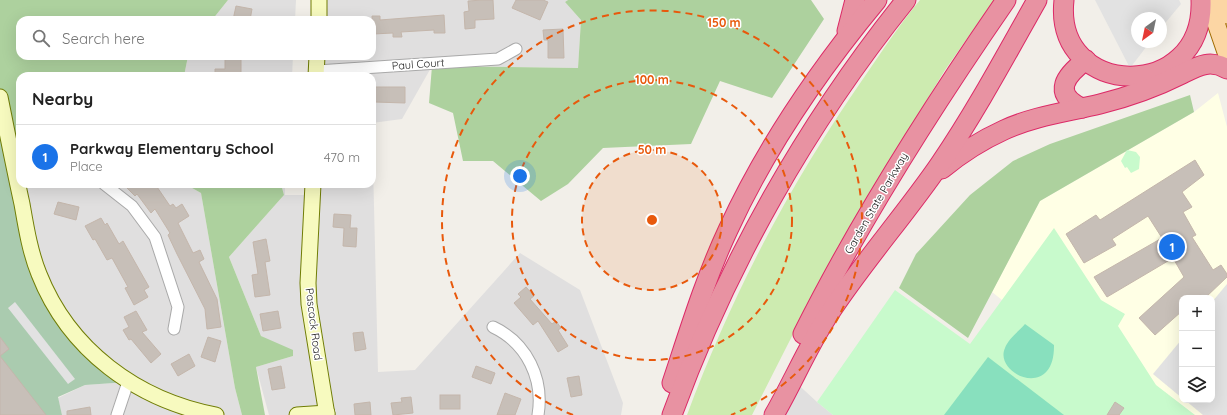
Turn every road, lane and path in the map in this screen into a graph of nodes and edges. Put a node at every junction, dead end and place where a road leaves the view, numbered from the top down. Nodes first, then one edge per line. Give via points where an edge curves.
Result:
1 (319, 0) edge
2 (855, 0) edge
3 (877, 0) edge
4 (906, 0) edge
5 (1006, 0) edge
6 (1038, 0) edge
7 (1064, 0) edge
8 (1201, 0) edge
9 (1208, 0) edge
10 (1221, 0) edge
11 (1227, 15) edge
12 (319, 16) edge
13 (841, 46) junction
14 (516, 49) dead end
15 (1227, 54) edge
16 (317, 60) edge
17 (1086, 60) junction
18 (1227, 69) edge
19 (316, 72) edge
20 (340, 72) edge
21 (0, 97) edge
22 (1082, 108) junction
23 (16, 161) edge
24 (925, 185) junction
25 (21, 188) edge
26 (109, 188) edge
27 (313, 188) edge
28 (493, 327) dead end
29 (174, 329) dead end
30 (128, 382) junction
31 (327, 414) edge
32 (117, 415) edge
33 (216, 415) edge
34 (298, 415) edge
35 (538, 415) edge
36 (661, 415) edge
37 (672, 415) edge
38 (764, 415) edge
39 (774, 415) edge

1 - 12 street
2 - 13 highway
3 - 13 highway
4 - 37 highway via 822,117 769,205 721,298
5 - 38 highway, Garden State Parkway via 938,100 884,188 809,322
6 - 24 highway via 964,127
7 - 17 highway via 1064,21 1067,30 1074,46
8 - 17 highway via 1200,20 1193,39 1179,58 1162,70 1136,77 1117,76 1101,70
9 - 15 main road
10 - 11 main road
13 - 36 highway via 777,140 738,208 710,273
14 - 20 street, Paul Court via 498,59
16 - 19 street
17 - 22 highway via 1069,73 1065,83 1067,95
18 - 22 highway via 1216,64 1204,64 1135,94
21 - 23 street
22 - 24 highway via 1037,118 1003,131 958,158
24 - 39 highway via 829,314
25 - 30 street via 31,251 49,296 76,336 92,354
26 - 29 street via 132,206 155,237 178,307
27 - 31 street, Pascack Road via 309,304
28 - 35 street via 510,337 528,358 539,385
30 - 32 street
30 - 33 street via 171,403
31 - 34 street

